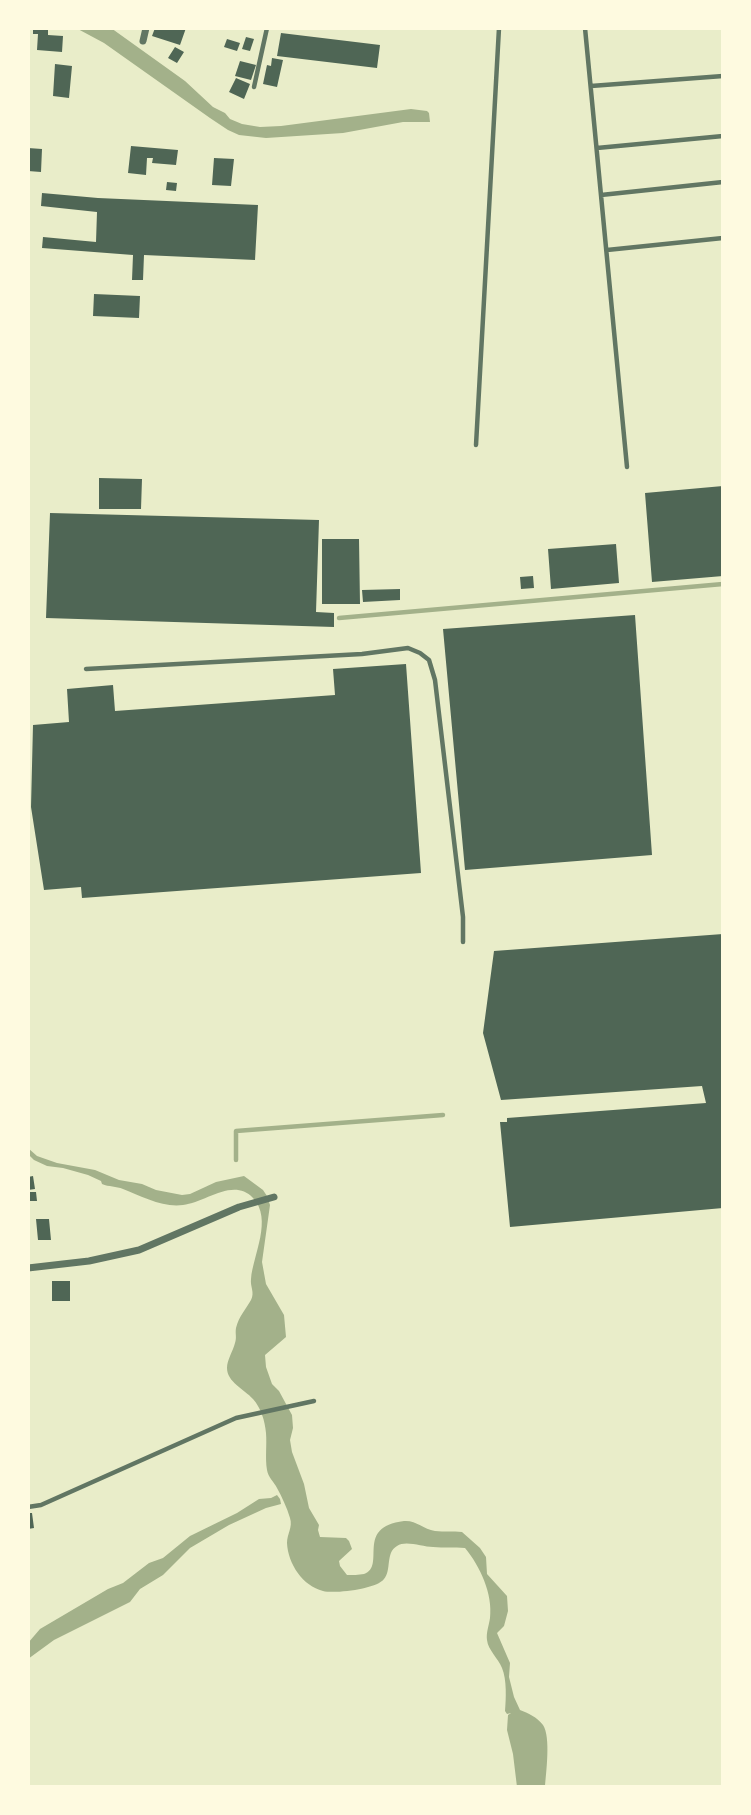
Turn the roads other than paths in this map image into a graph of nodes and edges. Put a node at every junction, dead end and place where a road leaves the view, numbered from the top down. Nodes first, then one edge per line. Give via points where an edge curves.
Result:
1 (146, 28) edge
2 (267, 28) edge
3 (499, 28) edge
4 (585, 28) edge
5 (144, 41) dead end
6 (723, 76) edge
7 (591, 86) junction
8 (254, 87) dead end
9 (723, 136) edge
10 (597, 148) junction
11 (723, 182) edge
12 (601, 195) junction
13 (723, 238) edge
14 (607, 250) junction
15 (476, 445) dead end
16 (627, 467) dead end
17 (86, 669) dead end
18 (463, 942) dead end
19 (274, 1197) dead end
20 (28, 1268) edge
21 (314, 1401) dead end
22 (28, 1507) edge

1 - 5 street
2 - 8 lane
3 - 15 lane
4 - 7 lane
6 - 7 lane
7 - 10 lane
9 - 10 lane
10 - 12 lane
11 - 12 lane
12 - 14 lane
13 - 14 lane
14 - 16 lane
17 - 18 lane via 408,648 420,653 429,660 435,680
19 - 20 street via 139,1250
21 - 22 lane via 236,1418

